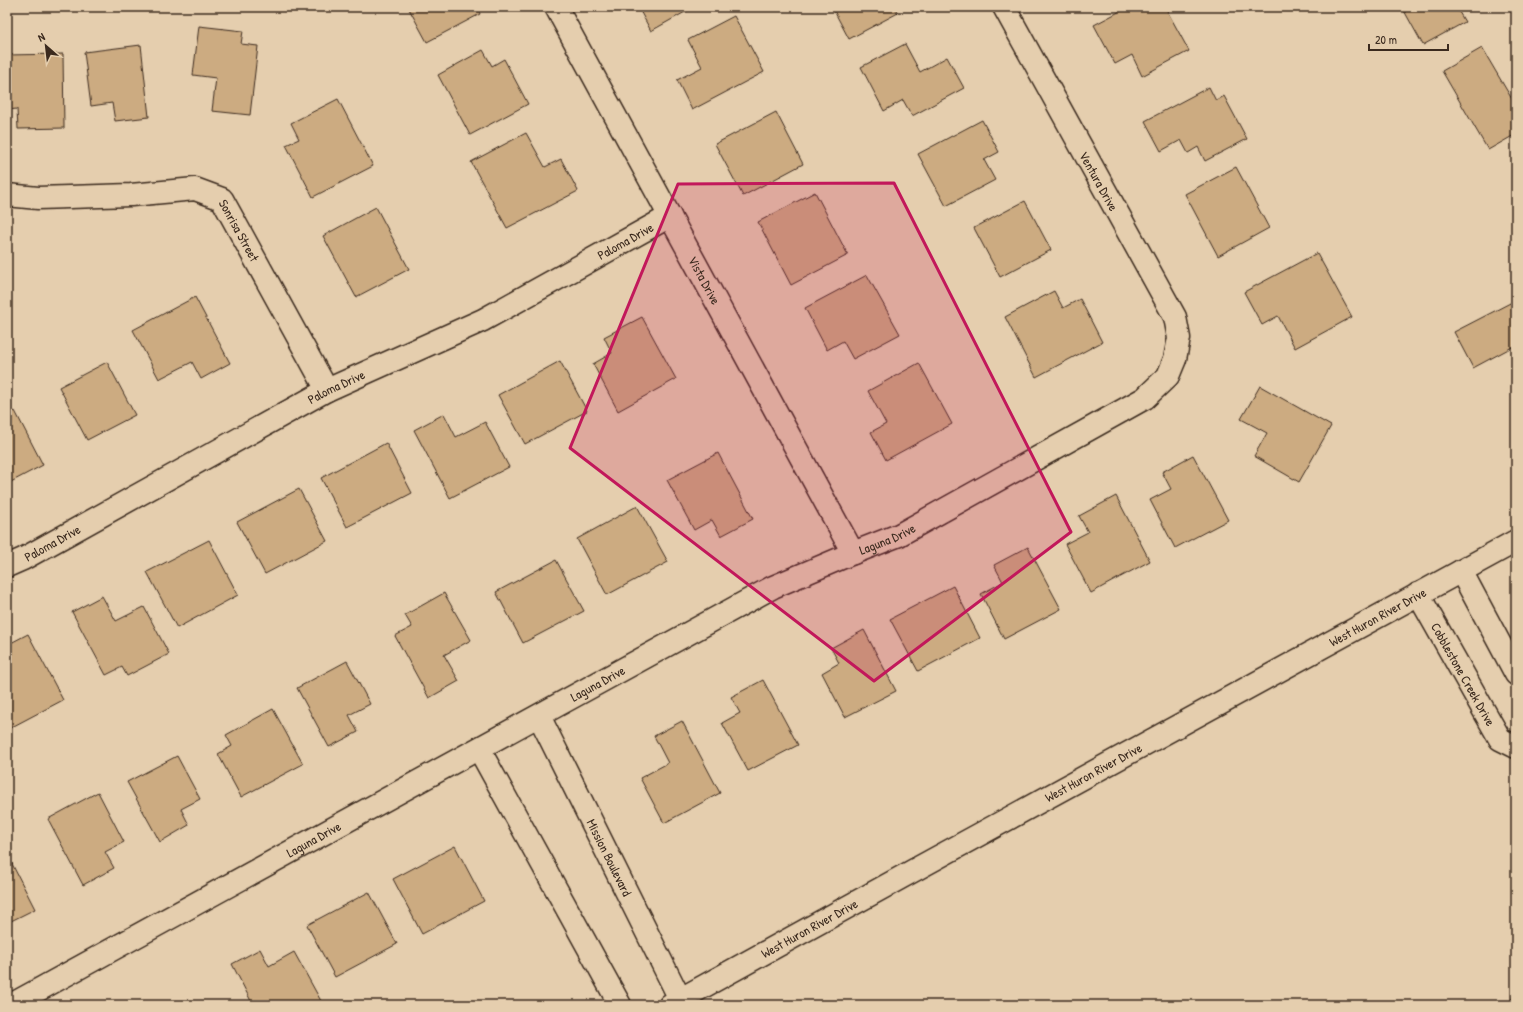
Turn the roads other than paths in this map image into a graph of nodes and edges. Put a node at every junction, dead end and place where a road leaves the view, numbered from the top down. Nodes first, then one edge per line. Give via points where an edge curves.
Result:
1 (556, 7) edge
2 (1004, 7) edge
3 (7, 195) edge
4 (670, 216) junction
5 (1175, 359) joint
6 (326, 390) junction
7 (1516, 541) edge
8 (853, 553) junction
9 (7, 566) edge
10 (1461, 571) junction
11 (1418, 594) junction
12 (1516, 674) edge
13 (539, 716) junction
14 (1516, 747) edge
15 (479, 749) junction
16 (678, 1003) edge
17 (11, 1005) edge
18 (620, 1005) edge

1 - 4 street, Vista Drive
2 - 5 street, Ventura Drive via 1175,317 1179,338
3 - 6 street, Sonrisa Street via 38,198 123,196 195,189 222,199
4 - 6 street, Paloma Drive via 483,320
4 - 8 street, Vista Drive
5 - 8 street, Laguna Drive via 1168,376 1145,398 899,535
6 - 9 street, Paloma Drive
7 - 10 street, West Huron River Drive
8 - 13 street, Laguna Drive via 773,587
10 - 11 street, West Huron River Drive
10 - 12 street
11 - 14 street, Cobblestone Creek Drive via 1500,739
11 - 16 street, West Huron River Drive via 941,855
13 - 15 street, Laguna Drive
13 - 16 street, Mission Boulevard
15 - 17 street, Laguna Drive
15 - 18 street

